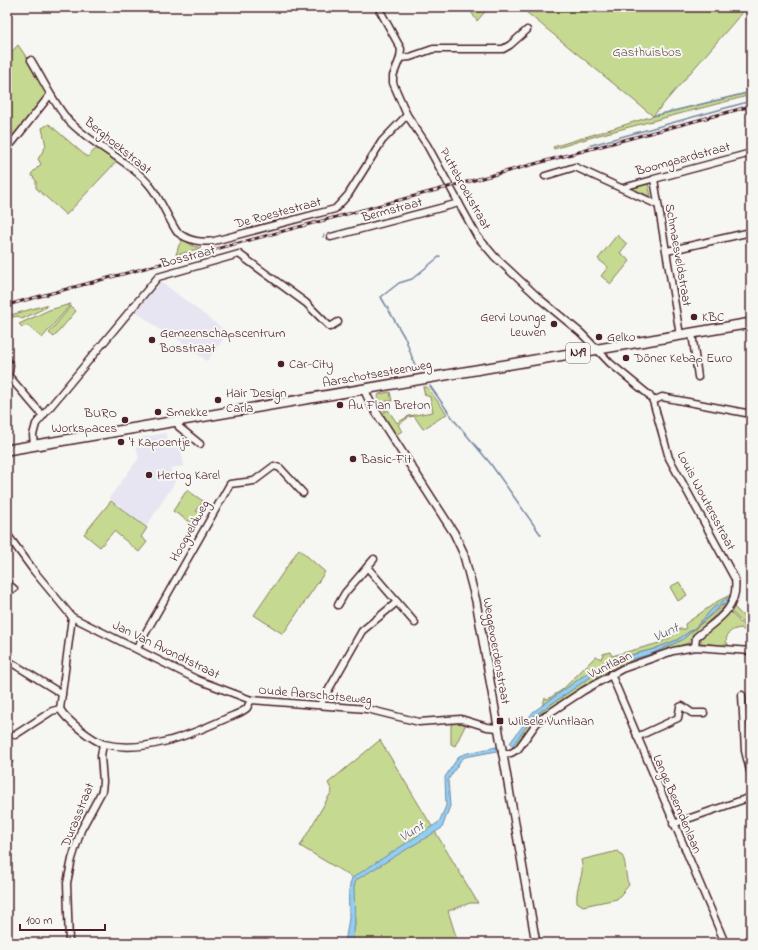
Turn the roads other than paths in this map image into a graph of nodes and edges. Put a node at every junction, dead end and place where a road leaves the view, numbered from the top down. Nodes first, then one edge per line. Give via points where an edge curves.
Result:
1 (378, 7) edge
2 (527, 30) dead end
3 (400, 58) junction
4 (31, 60) dead end
5 (50, 95) junction
6 (407, 115) junction
7 (7, 145) edge
8 (751, 153) edge
9 (545, 176) dead end
10 (654, 179) junction
11 (620, 188) junction
12 (459, 203) junction
13 (658, 205) junction
14 (751, 232) edge
15 (181, 236) joint
16 (331, 237) dead end
17 (667, 251) junction
18 (338, 322) dead end
19 (751, 323) edge
20 (692, 333) junction
21 (680, 335) junction
22 (596, 349) junction
23 (7, 361) edge
24 (7, 374) edge
25 (698, 377) dead end
26 (364, 389) junction
27 (653, 401) junction
28 (751, 414) edge
29 (43, 416) junction
30 (177, 421) junction
31 (200, 444) dead end
32 (34, 445) junction
33 (7, 450) edge
34 (303, 493) dead end
35 (7, 534) edge
36 (374, 559) dead end
37 (367, 568) junction
38 (7, 584) edge
39 (14, 589) dead end
40 (397, 602) junction
41 (338, 605) dead end
42 (72, 616) junction
43 (415, 623) dead end
44 (695, 647) junction
45 (137, 648) junction
46 (751, 651) edge
47 (7, 660) edge
48 (611, 674) junction
49 (62, 694) junction
50 (742, 696) dead end
51 (251, 700) junction
52 (320, 705) junction
53 (60, 709) junction
54 (692, 713) junction
55 (704, 713) dead end
56 (678, 718) junction
57 (498, 728) junction
58 (15, 735) dead end
59 (637, 737) junction
60 (103, 744) junction
61 (501, 750) junction
62 (751, 775) edge
63 (751, 797) edge
64 (673, 824) junction
65 (69, 943) edge
66 (536, 943) edge
67 (724, 943) edge

1 - 3 street via 399,46
2 - 3 street via 503,49 433,49
3 - 6 street, Puttebroekstraat via 393,83
4 - 5 street, Berghoekstraat
5 - 7 street via 12,143
5 - 15 street, Berghoekstraat via 68,119 88,138 135,172 151,187 176,232
6 - 12 street, Puttebroekstraat
6 - 15 street, De Roestestraat via 382,141 348,195 335,209 214,242 196,241
8 - 10 street, Boomgaardstraat
9 - 11 street, Boomgaardstraat via 575,167
10 - 11 street, Boomgaardstraat
10 - 13 street, Schmaesveldstraat
11 - 13 street, Boomgaardstraat
12 - 16 street, Bermstraat
12 - 22 street, Puttebroekstraat via 477,236 495,257
13 - 17 street, Schmaesveldstraat
14 - 17 street
17 - 21 street, Schmaesveldstraat
18 - 29 street, Bosstraat via 330,327 306,303 239,254 158,276
19 - 20 main road, Aarschotsesteenweg / N19
20 - 21 main road, Aarschotsesteenweg / N19
20 - 25 street
21 - 22 main road, Aarschotsesteenweg / N19
22 - 26 main road, Aarschotsesteenweg / N19
22 - 27 street, Louis Woutersstraat
23 - 24 street via 10,365
24 - 29 street
26 - 30 main road, Aarschotsesteenweg / N19
26 - 57 street, Weggevoerdenstraat via 371,404 454,532 463,552 476,601
27 - 28 street via 662,397
27 - 44 street, Louis Woutersstraat via 669,458 735,579 737,590 729,608 696,637
29 - 32 street, Bosstraat via 34,430
30 - 31 street via 179,427
30 - 32 main road, Aarschotsesteenweg / N19
32 - 33 main road, Aarschotsesteenweg / N19
34 - 45 street, Hoogveldweg via 280,468 274,466 254,481 230,484
35 - 42 street
36 - 37 street
37 - 40 street
37 - 41 street
38 - 39 street
40 - 43 street
40 - 52 street via 362,631
42 - 45 street, Jan Van Avondtstraat
42 - 49 street
44 - 46 street, Vuntlaan
44 - 48 street, Vuntlaan via 673,651
45 - 51 street, Jan Van Avondtstraat via 198,680
47 - 49 street
48 - 59 street, Lange Beemdenlaan
48 - 61 street, Vuntlaan via 542,718 515,751
49 - 53 street
50 - 62 street via 746,751
51 - 52 street, Oude Aarschotseweg
51 - 60 street, Oude Aarschotseweg via 244,710 203,729 162,742 123,746
52 - 57 street, Oude Aarschotseweg via 367,709 419,722 461,719
53 - 58 street via 52,711
53 - 60 street, Oude Aarschotseweg via 84,732
54 - 55 street
54 - 56 street
54 - 56 street via 682,706
56 - 59 street
57 - 61 street, Weggevoerdenstraat
59 - 64 street, Lange Beemdenlaan
60 - 65 street, Durasstraat via 102,791 81,830 67,883
61 - 66 street, Weggevoerdenstraat
63 - 64 street
64 - 67 street, Lange Beemdenlaan

